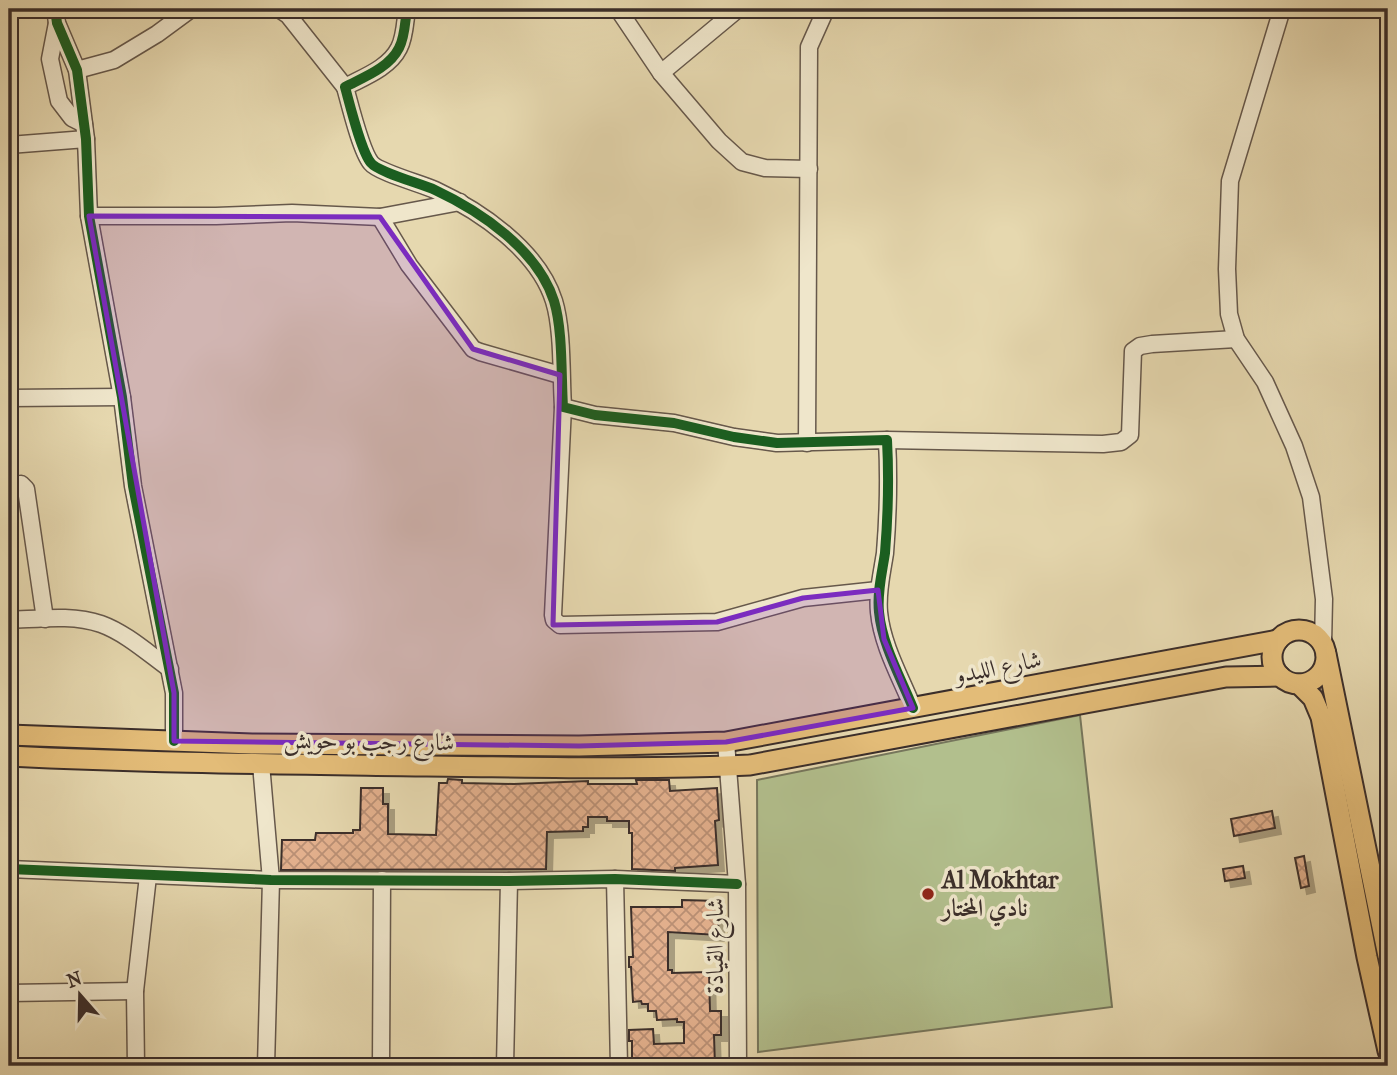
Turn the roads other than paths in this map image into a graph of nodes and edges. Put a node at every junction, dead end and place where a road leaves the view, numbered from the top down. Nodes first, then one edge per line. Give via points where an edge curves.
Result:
1 (191, 9) edge
2 (407, 9) edge
3 (618, 9) edge
4 (738, 9) edge
5 (826, 9) edge
6 (1282, 9) edge
7 (288, 11) edge
8 (56, 16) edge
9 (77, 70) junction
10 (661, 73) junction
11 (345, 87) junction
12 (85, 132) junction
13 (9, 145) edge
14 (809, 169) junction
15 (460, 202) junction
16 (89, 216) junction
17 (380, 217) junction
18 (1236, 340) junction
19 (560, 375) junction
20 (122, 397) junction
21 (9, 398) edge
22 (563, 407) junction
23 (887, 440) junction
24 (807, 443) junction
25 (9, 486) edge
26 (878, 590) junction
27 (46, 619) junction
28 (9, 620) edge
29 (1278, 640) junction
30 (1324, 649) junction
31 (170, 669) junction
32 (1280, 676) junction
33 (1299, 684) junction
34 (913, 708) junction
35 (9, 735) edge
36 (174, 741) junction
37 (726, 742) junction
38 (9, 756) edge
39 (261, 764) junction
40 (729, 766) junction
41 (9, 869) edge
42 (148, 876) junction
43 (615, 879) junction
44 (271, 880) junction
45 (382, 880) junction
46 (509, 881) junction
47 (737, 884) junction
48 (1388, 956) edge
49 (135, 991) junction
50 (9, 993) edge
51 (1388, 1051) edge
52 (136, 1066) edge
53 (266, 1066) edge
54 (381, 1066) edge
55 (505, 1066) edge
56 (618, 1066) edge
57 (738, 1066) edge

1 - 9 street via 114,60
2 - 11 street via 401,46 391,59
3 - 10 street
4 - 10 street
5 - 14 street via 809,47
6 - 18 street via 1230,181 1227,269 1229,314
7 - 11 street
8 - 9 street
8 - 12 street via 50,58 59,101
9 - 12 street
10 - 14 street via 742,162 765,168
11 - 15 street via 366,155 374,166
12 - 13 street
12 - 16 street
14 - 24 street
15 - 17 street
15 - 19 street via 515,243 546,283 558,327
16 - 17 street via 292,213
16 - 20 street
17 - 19 street via 409,265 473,349
18 - 23 street via 1152,344 1133,351 1130,435 1121,442
18 - 30 street via 1265,382 1311,497 1324,599
19 - 22 street
20 - 21 street
20 - 31 street via 131,473
22 - 24 street via 734,437
22 - 26 street via 553,615 560,625 717,622 792,600
23 - 24 street
23 - 26 street via 885,542
25 - 27 street via 20,484 26,489
26 - 34 street via 884,639
27 - 28 street
27 - 31 street via 102,624
29 - 30 main road via 1301,630 1314,635
29 - 32 main road via 1272,659
29 - 34 main road, شارع الليدو
30 - 33 main road via 1326,661 1320,675
30 - 48 main road
31 - 36 street
32 - 33 main road
32 - 40 main road, شارع الليدو via 1226,677
33 - 51 main road via 1313,698 1321,717
34 - 37 main road, شارع الليدو
35 - 36 main road, شارع رجب بو حويش
36 - 37 main road, شارع رجب بو حويش via 579,746
37 - 40 street, شارع القيادة
38 - 39 main road, شارع رجب بو حويش
39 - 40 main road, شارع رجب بو حويش
39 - 44 street
40 - 47 street, شارع القيادة
41 - 42 street
42 - 44 street
42 - 49 street
43 - 46 street
43 - 47 street
43 - 56 street
44 - 45 street
44 - 53 street
45 - 46 street
45 - 54 street
46 - 55 street
47 - 57 street, شارع القيادة
49 - 50 street
49 - 52 street

